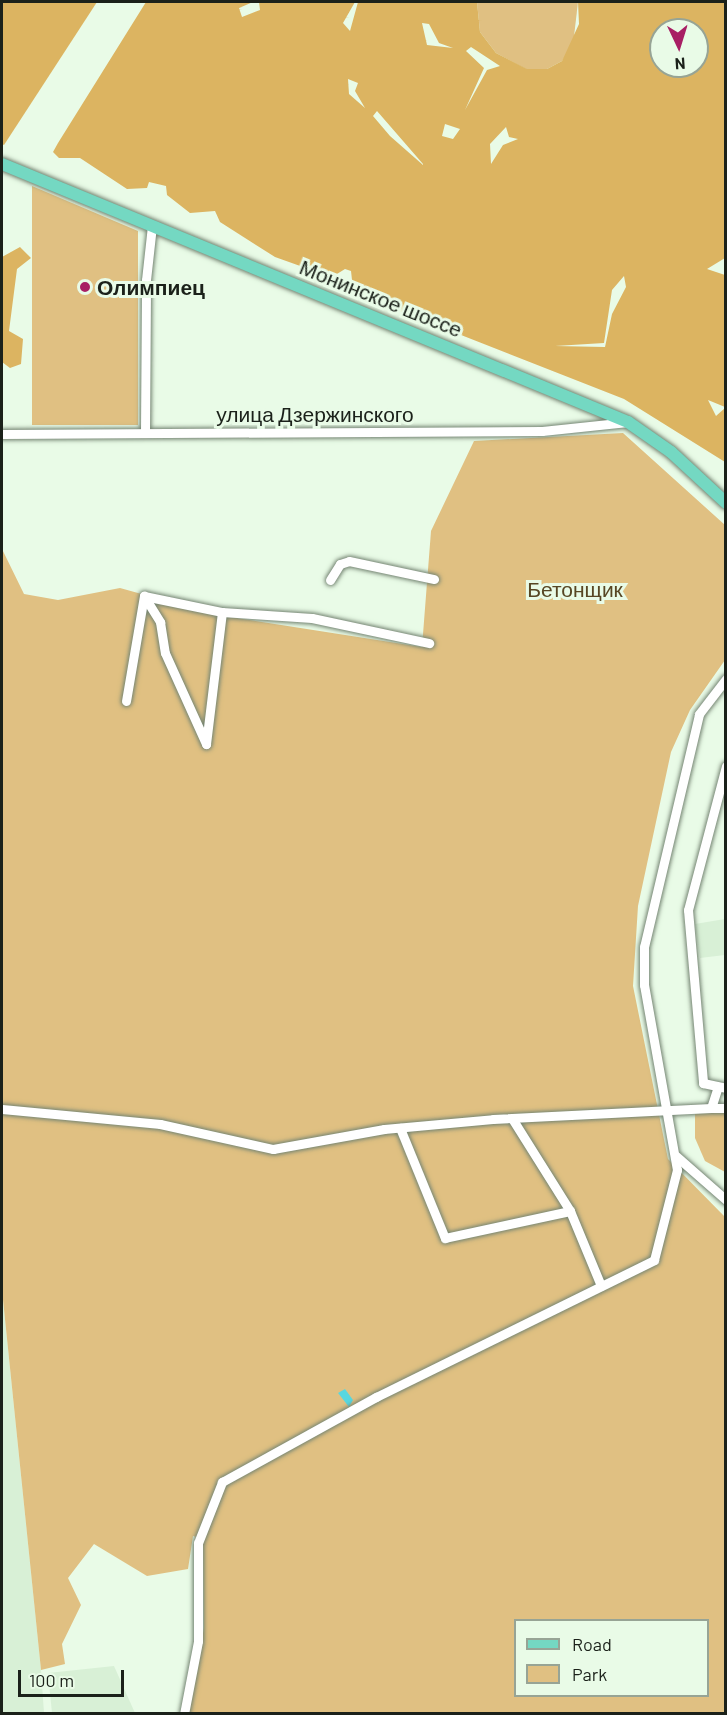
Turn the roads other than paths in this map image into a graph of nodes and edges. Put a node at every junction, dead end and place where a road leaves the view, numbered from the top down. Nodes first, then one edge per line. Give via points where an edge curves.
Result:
1 (2, 164) edge
2 (152, 226) junction
3 (604, 411) junction
4 (628, 422) junction
5 (590, 428) junction
6 (145, 433) junction
7 (2, 434) edge
8 (726, 503) edge
9 (434, 579) dead end
10 (330, 580) dead end
11 (144, 596) junction
12 (222, 612) junction
13 (429, 643) dead end
14 (726, 679) edge
15 (126, 701) dead end
16 (726, 766) edge
17 (721, 1089) edge
18 (666, 1108) junction
19 (711, 1108) junction
20 (726, 1108) edge
21 (2, 1109) edge
22 (513, 1120) junction
23 (400, 1128) junction
24 (676, 1156) junction
25 (726, 1200) edge
26 (570, 1211) junction
27 (601, 1286) junction
28 (184, 1713) edge

1 - 2 main road, Монинское шоссе
2 - 3 main road, Монинское шоссе
2 - 6 street via 146,280
3 - 4 main road, Монинское шоссе
3 - 5 street via 602,423
4 - 5 street, улица Дзержинского
4 - 8 main road, Монинское шоссе via 671,452
5 - 6 street, улица Дзержинского
6 - 7 street, улица Дзержинского
9 - 10 street via 349,561 340,564
11 - 12 street
11 - 12 street via 160,622 165,653 206,744
11 - 15 street
12 - 13 street via 312,618
14 - 18 street via 699,714 644,947 644,985
16 - 17 street via 688,910 703,1083
17 - 19 street
18 - 19 street
18 - 22 street
18 - 24 street
19 - 20 street
21 - 23 street via 160,1124 273,1149
22 - 23 street
22 - 26 street
23 - 26 street via 445,1238
24 - 25 street
24 - 27 street via 672,1206 654,1260
26 - 27 street
27 - 28 street via 376,1397 222,1482 198,1543 198,1641

